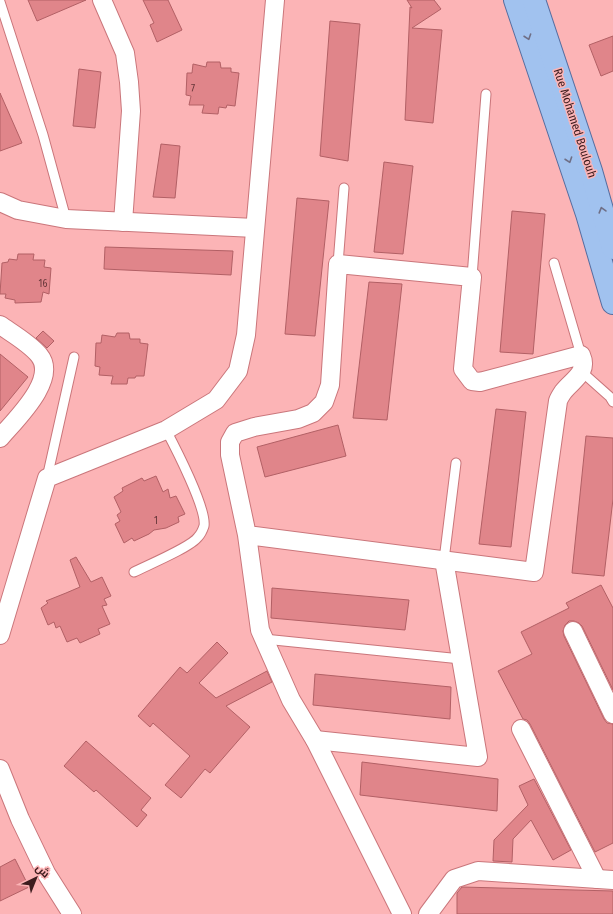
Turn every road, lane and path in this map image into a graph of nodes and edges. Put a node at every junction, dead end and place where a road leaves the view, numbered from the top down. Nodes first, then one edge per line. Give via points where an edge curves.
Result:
1 (102, 0) edge
2 (275, 0) edge
3 (515, 0) edge
4 (534, 0) edge
5 (0, 2) edge
6 (486, 94) dead end
7 (344, 188) dead end
8 (0, 202) edge
9 (66, 219) junction
10 (123, 222) junction
11 (256, 228) junction
12 (613, 248) edge
13 (554, 263) dead end
14 (338, 264) junction
15 (472, 277) junction
16 (613, 303) edge
17 (0, 325) edge
18 (74, 357) dead end
19 (582, 364) junction
20 (613, 402) edge
21 (166, 430) junction
22 (0, 438) edge
23 (456, 463) dead end
24 (47, 478) junction
25 (247, 535) junction
26 (444, 560) junction
27 (134, 572) dead end
28 (573, 631) dead end
29 (0, 635) edge
30 (264, 639) junction
31 (461, 658) junction
32 (613, 714) edge
33 (521, 728) dead end
34 (314, 740) junction
35 (0, 769) edge
36 (605, 880) edge
37 (72, 914) edge
38 (402, 914) edge
39 (428, 914) edge

1 - 10 street via 125,53 129,82 130,111
2 - 11 street
3 -> 16 main road via 588,214
12 -> 4 main road, Rue Mohamed Boulouh via 591,171
5 - 9 lane via 43,135
6 - 15 lane
7 - 14 lane
8 - 9 street via 18,210
9 - 10 street
10 - 11 street
11 - 21 street via 246,335 238,371 216,400
13 - 19 lane
14 - 15 street
14 - 25 street via 330,385 324,402 313,413 298,419 235,433 230,442 230,455
15 - 19 street via 463,369 472,381 480,382
17 - 22 street via 39,355 44,364 44,377 38,392
18 - 24 lane
19 - 20 lane
19 - 26 street via 558,401 534,572
21 - 24 street
21 - 27 lane via 202,509 204,526 198,537 189,545
23 - 26 lane
24 - 29 street
25 - 26 street
25 - 30 street via 260,630
26 - 31 street
28 - 32 street
30 - 31 lane
30 - 34 street via 291,700
31 - 34 street via 478,757
33 - 36 street
34 - 38 street
35 - 37 street via 46,873
36 - 39 street via 478,871 454,878

